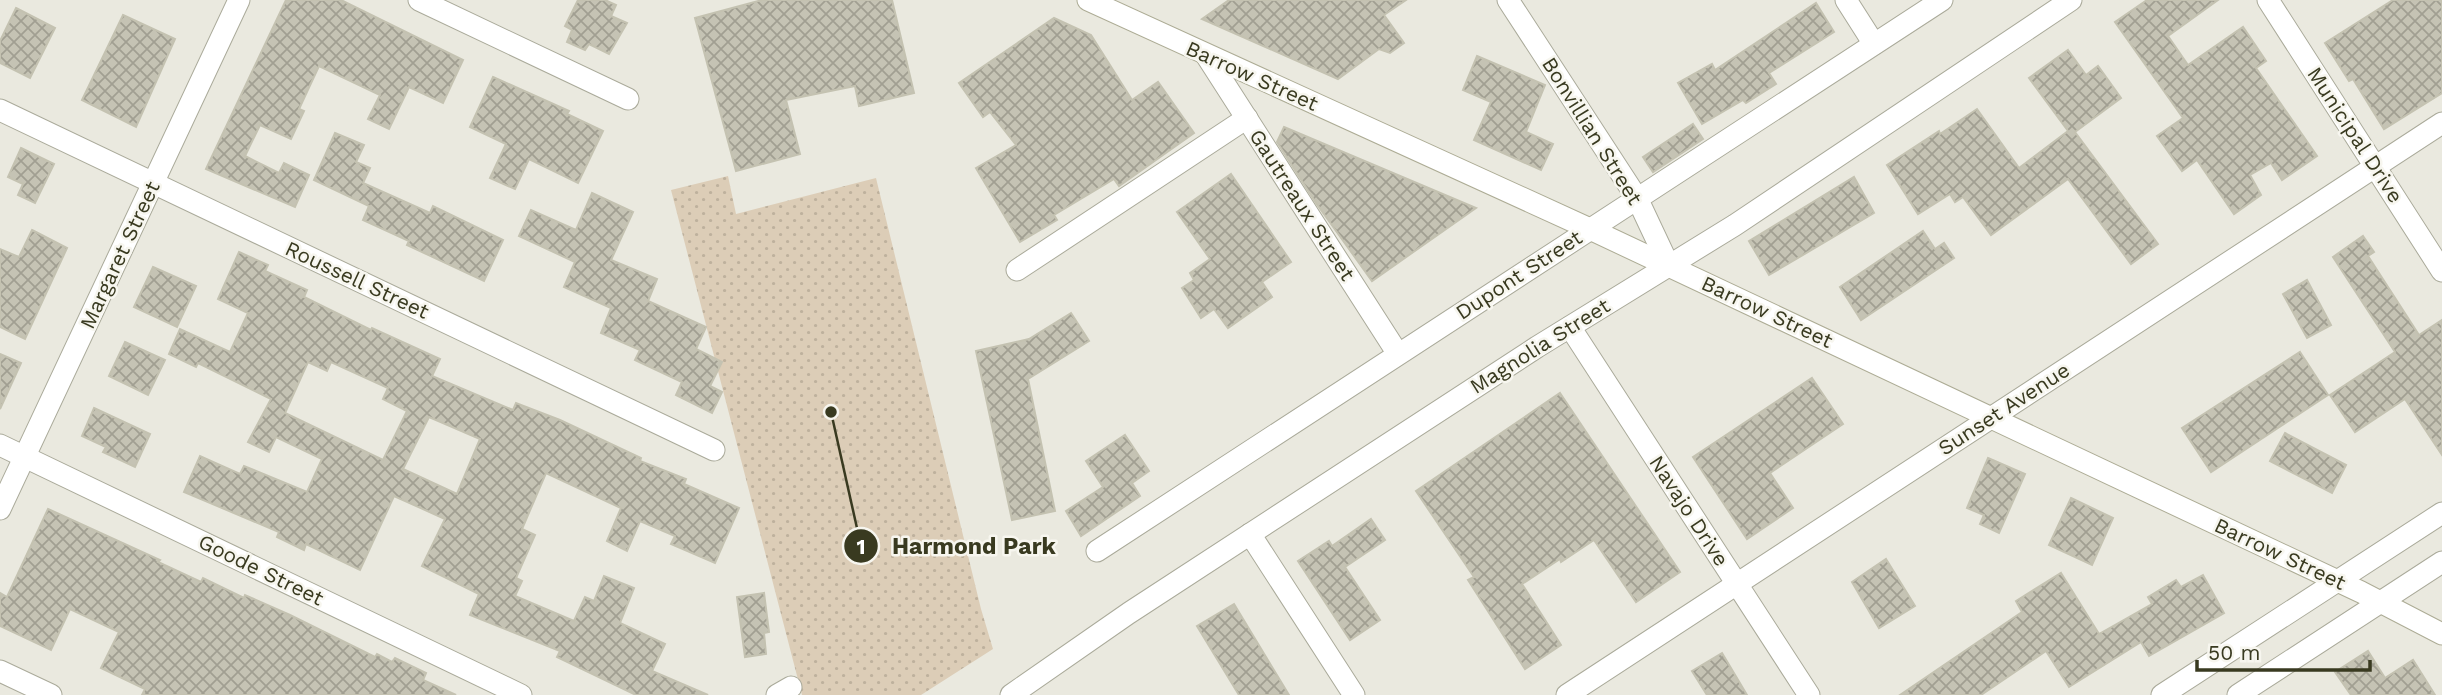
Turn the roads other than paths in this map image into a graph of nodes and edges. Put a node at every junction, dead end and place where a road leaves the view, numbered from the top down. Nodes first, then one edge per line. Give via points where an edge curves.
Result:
1 (239, 0) edge
2 (419, 0) edge
3 (1088, 0) edge
4 (1508, 0) edge
5 (1846, 0) edge
6 (1942, 0) edge
7 (2071, 0) edge
8 (2267, 0) edge
9 (1874, 44) junction
10 (1206, 55) junction
11 (628, 99) dead end
12 (0, 110) edge
13 (1247, 118) junction
14 (2442, 123) edge
15 (2375, 167) junction
16 (155, 183) junction
17 (1637, 198) junction
18 (1590, 229) junction
19 (1669, 266) junction
20 (1017, 270) dead end
21 (2442, 271) edge
22 (1570, 327) junction
23 (1398, 354) junction
24 (1991, 418) junction
25 (0, 446) edge
26 (714, 450) dead end
27 (25, 457) junction
28 (0, 509) edge
29 (2442, 513) edge
30 (1250, 534) junction
31 (1097, 551) dead end
32 (2442, 562) edge
33 (2338, 581) junction
34 (1737, 584) junction
35 (2381, 602) junction
36 (2442, 634) edge
37 (0, 671) edge
38 (2261, 689) edge
39 (51, 695) edge
40 (522, 695) edge
41 (1012, 695) edge
42 (1354, 695) edge
43 (1567, 695) edge
44 (1809, 695) edge
45 (2162, 695) edge
46 (2238, 695) edge

1 - 16 street, Margaret Street
2 - 11 street
3 - 10 street, Barrow Street
4 - 17 street, Bonvillian Street
5 - 9 street
6 - 9 street, Dupont Street
7 - 19 street, Magnolia Street
8 - 15 street, Municipal Drive
9 - 17 street, Dupont Street
10 - 13 street, Gautreaux Street
10 - 18 street, Barrow Street
12 - 16 street, Roussell Street
13 - 20 street
13 - 23 street, Gautreaux Street
14 - 15 street, Sunset Avenue
15 - 21 street, Municipal Drive
15 - 24 street, Sunset Avenue
16 - 26 street, Roussell Street
16 - 27 street, Margaret Street
17 - 18 street, Dupont Street
17 - 19 street, Bonvillian Street
18 - 19 street, Barrow Street
18 - 23 street, Dupont Street
19 - 22 street, Magnolia Street
19 - 24 street, Barrow Street
22 - 30 street, Magnolia Street
22 - 34 street, Navajo Drive
23 - 31 street, Dupont Street
24 - 33 street, Barrow Street
24 - 34 street, Sunset Avenue
25 - 27 street, Goode Street
27 - 28 street, Margaret Street
27 - 40 street, Goode Street
29 - 33 street
30 - 41 street, Magnolia Street
30 - 42 street
32 - 35 street
33 - 35 street, Barrow Street
33 - 45 street
34 - 43 street, Sunset Avenue
34 - 44 street, Navajo Drive
35 - 36 street, Barrow Street
35 - 38 street
37 - 39 street
38 - 46 street

